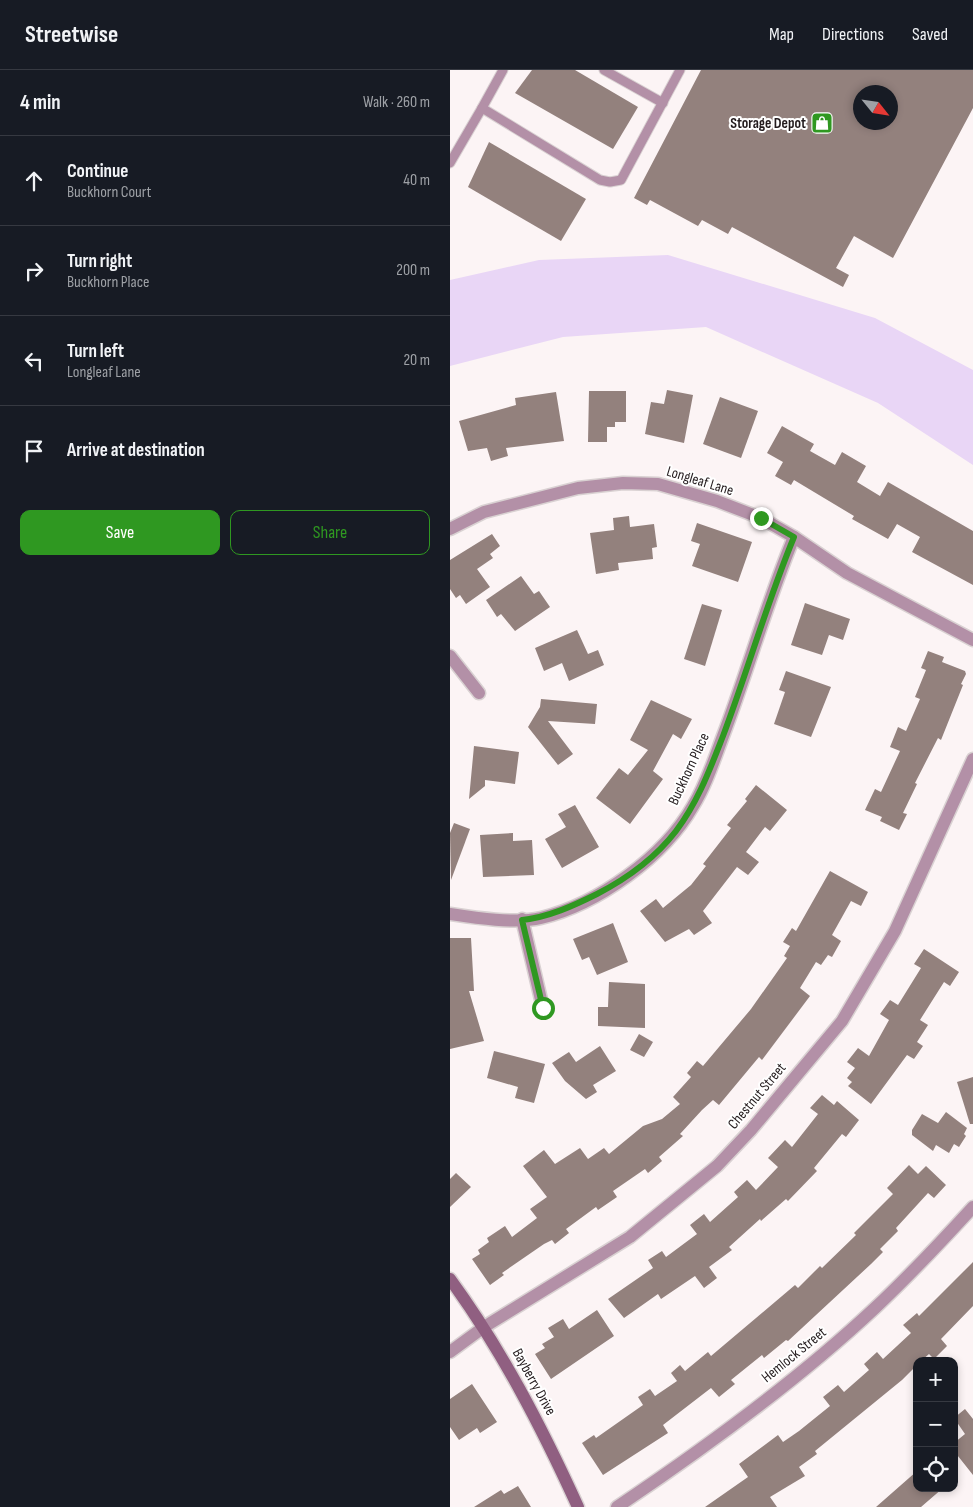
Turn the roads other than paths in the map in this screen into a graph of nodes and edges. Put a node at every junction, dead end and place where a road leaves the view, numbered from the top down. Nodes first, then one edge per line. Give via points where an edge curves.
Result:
1 (502, 70) edge
2 (604, 70) edge
3 (680, 70) edge
4 (663, 103) junction
5 (482, 108) junction
6 (450, 162) edge
7 (450, 529) edge
8 (794, 537) junction
9 (973, 640) edge
10 (450, 656) edge
11 (479, 693) dead end
12 (973, 758) edge
13 (450, 914) edge
14 (522, 920) junction
15 (543, 1008) dead end
16 (973, 1207) edge
17 (450, 1280) edge
18 (484, 1327) junction
19 (450, 1352) edge
20 (578, 1507) edge
21 (617, 1507) edge

1 - 5 lane
2 - 4 lane
3 - 4 lane
4 - 5 lane via 621,180 610,182 600,180
5 - 6 lane
7 - 8 street, Longleaf Lane via 484,512 578,488 623,483 658,484 717,501 761,518
8 - 9 street, Longleaf Lane via 847,573
8 - 14 street, Buckhorn Place via 771,592 741,690 707,777 675,832 622,881 576,905 540,918
10 - 11 street
12 - 18 street, Chestnut Street via 896,931 842,1021 751,1130 717,1166 630,1237
13 - 14 street, Buckhorn Place
14 - 15 street
16 - 21 street, Hemlock Street via 894,1290 831,1347 707,1444
17 - 18 street, Bayberry Drive
18 - 19 street, Chestnut Street
18 - 20 street, Bayberry Drive via 525,1399

